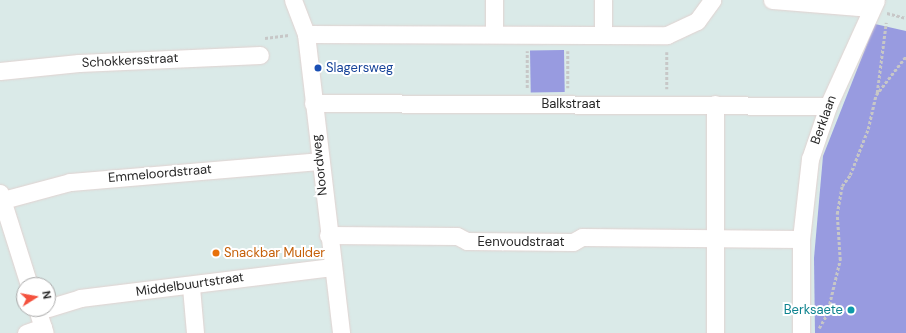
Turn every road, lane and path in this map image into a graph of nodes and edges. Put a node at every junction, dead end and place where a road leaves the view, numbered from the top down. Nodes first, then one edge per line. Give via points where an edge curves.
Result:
1 (293, 0) edge
2 (494, 0) edge
3 (603, 0) edge
4 (712, 0) edge
5 (772, 0) edge
6 (877, 7) edge
7 (306, 34) junction
8 (494, 34) junction
9 (527, 35) junction
10 (568, 35) junction
11 (603, 35) junction
12 (667, 35) junction
13 (260, 55) joint
14 (906, 56) edge
15 (666, 68) junction
16 (670, 68) dead end
17 (0, 71) edge
18 (876, 95) junction
19 (314, 103) junction
20 (526, 104) junction
21 (568, 104) junction
22 (667, 104) junction
23 (715, 104) junction
24 (828, 106) junction
25 (319, 161) junction
26 (1, 196) edge
27 (4, 221) edge
28 (328, 236) junction
29 (714, 239) junction
30 (801, 239) junction
31 (332, 267) junction
32 (26, 277) edge
33 (191, 287) junction
34 (56, 305) edge
35 (42, 317) edge
36 (44, 330) edge
37 (26, 333) edge
38 (196, 333) edge
39 (341, 333) edge
40 (715, 333) edge
41 (801, 333) edge
42 (816, 333) edge

1 - 7 street, Noordweg
2 - 8 street
3 - 11 street
4 - 12 street via 697,21
5 - 6 street
6 - 18 path
6 - 24 street, Berklaan
7 - 8 street
7 - 13 path via 264,38 264,52
7 - 19 street, Noordweg
8 - 9 street
9 - 10 street
9 - 20 path
10 - 11 street
10 - 21 path
11 - 12 street
12 - 15 path
13 - 17 street, Schokkersstraat via 79,63
14 - 18 path
15 - 16 path
15 - 22 path
18 - 42 path via 868,129 850,175 842,186 837,214 840,260 827,314
19 - 20 street, Balkstraat
19 - 25 street, Noordweg
20 - 21 street, Balkstraat
21 - 22 street, Balkstraat
22 - 23 street, Balkstraat
23 - 24 street, Balkstraat
23 - 29 street
24 - 30 street, Berklaan via 810,159
25 - 26 street, Emmeloordstraat via 70,182
25 - 28 street, Noordweg
26 - 27 street
27 - 32 street
28 - 29 street, Eenvoudstraat via 457,236 467,241 573,242 582,237
28 - 31 street, Noordweg
29 - 30 street
29 - 40 street
30 - 41 street, Berklaan
31 - 33 street, Middelbuurtstraat via 202,282
31 - 39 street, Noordweg
33 - 34 street, Middelbuurtstraat via 80,298
33 - 38 street
35 - 36 street
36 - 37 street

